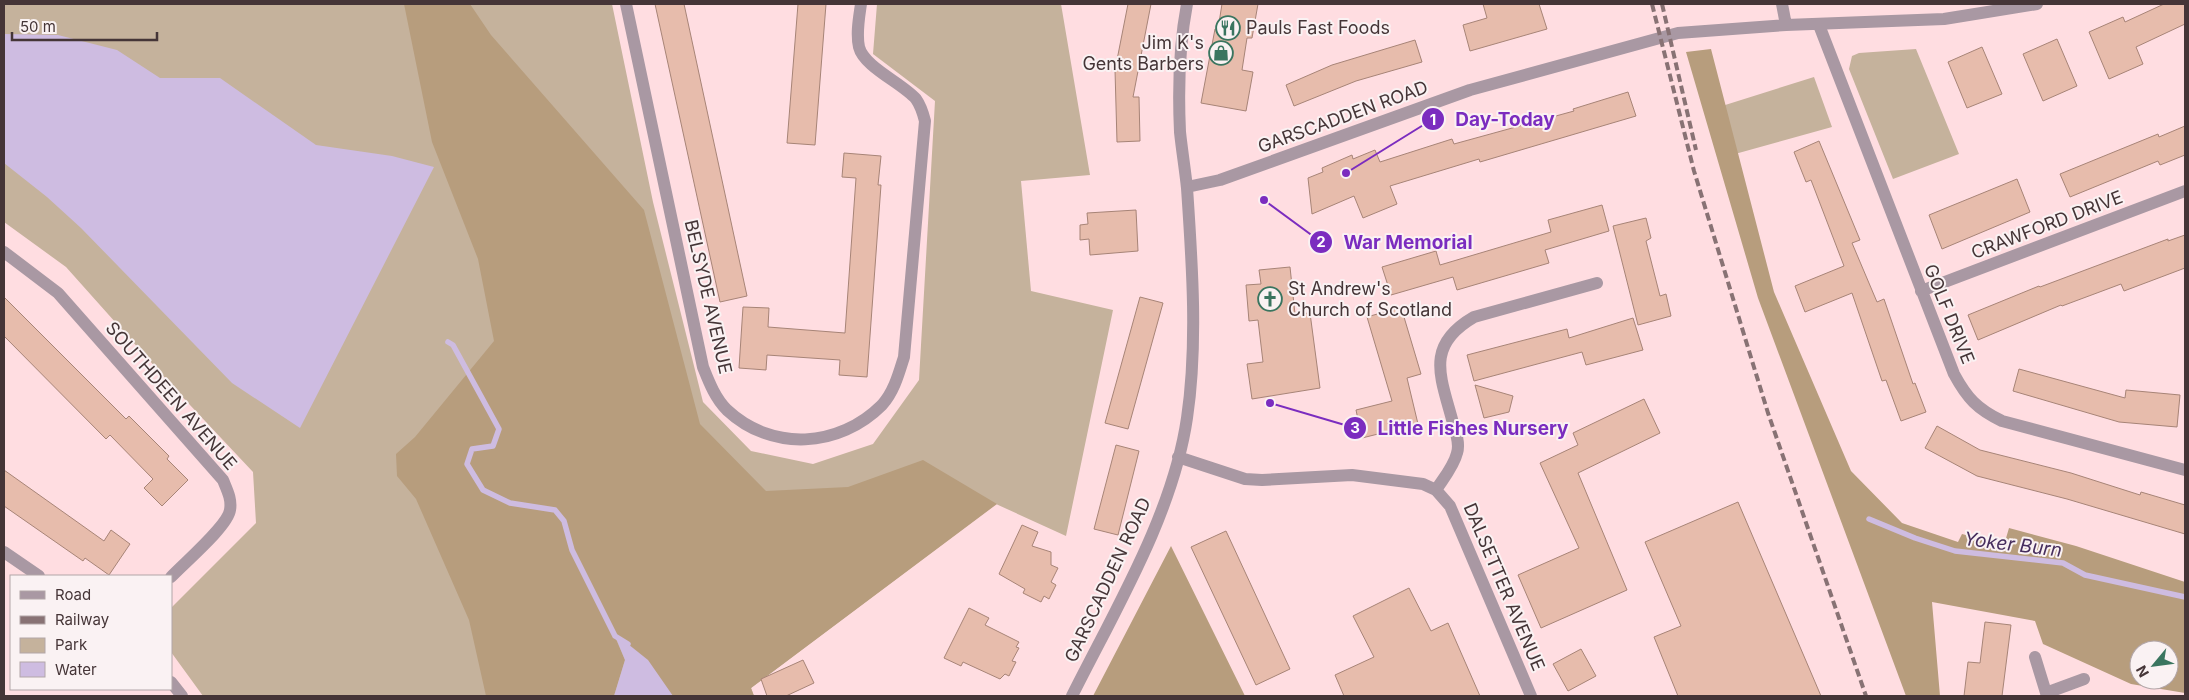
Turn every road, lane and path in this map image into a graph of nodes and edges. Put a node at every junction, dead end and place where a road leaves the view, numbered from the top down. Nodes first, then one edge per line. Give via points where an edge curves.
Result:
1 (626, 4) edge
2 (860, 4) edge
3 (1186, 4) edge
4 (1782, 4) edge
5 (2037, 4) edge
6 (2012, 6) edge
7 (1786, 25) junction
8 (1818, 25) junction
9 (1186, 187) junction
10 (2185, 190) edge
11 (4, 252) edge
12 (1597, 282) dead end
13 (1921, 291) junction
14 (1178, 457) junction
15 (2185, 470) edge
16 (1436, 490) junction
17 (4, 552) edge
18 (38, 575) edge
19 (172, 576) edge
20 (2035, 657) dead end
21 (2084, 679) dead end
22 (172, 683) edge
23 (2047, 694) edge
24 (182, 696) edge
25 (1072, 696) edge
26 (1532, 696) edge

1 - 2 street, BELSYDE AVENUE via 703,367 712,389 726,409 745,424 764,434 803,441 834,435 865,419 888,397 904,357 925,121 916,99 861,51 858,36
3 - 9 street via 1178,87
4 - 7 street
5 - 6 street, GARSCADDEN ROAD
6 - 8 street, GARSCADDEN ROAD via 1944,19
7 - 8 street, GARSCADDEN ROAD
7 - 9 street, GARSCADDEN ROAD via 1678,34 1611,51 1470,90 1220,180
8 - 13 street, GOLF DRIVE
9 - 14 street, GARSCADDEN ROAD via 1192,311 1191,374 1187,418
10 - 13 street, CRAWFORD DRIVE
11 - 19 street, SOUTHDEEN AVENUE via 58,294 223,480 230,495 230,511 222,526
12 - 16 street via 1474,317 1448,338 1440,357 1440,374 1458,453
13 - 15 street, GOLF DRIVE via 1954,374 1963,391 1984,412 2002,421
14 - 16 street via 1245,479 1352,475 1405,480
14 - 25 street, GARSCADDEN ROAD via 1160,519
16 - 26 street, DALSETTER AVENUE via 1450,506
17 - 18 street
20 - 23 street
21 - 23 street
22 - 24 street

